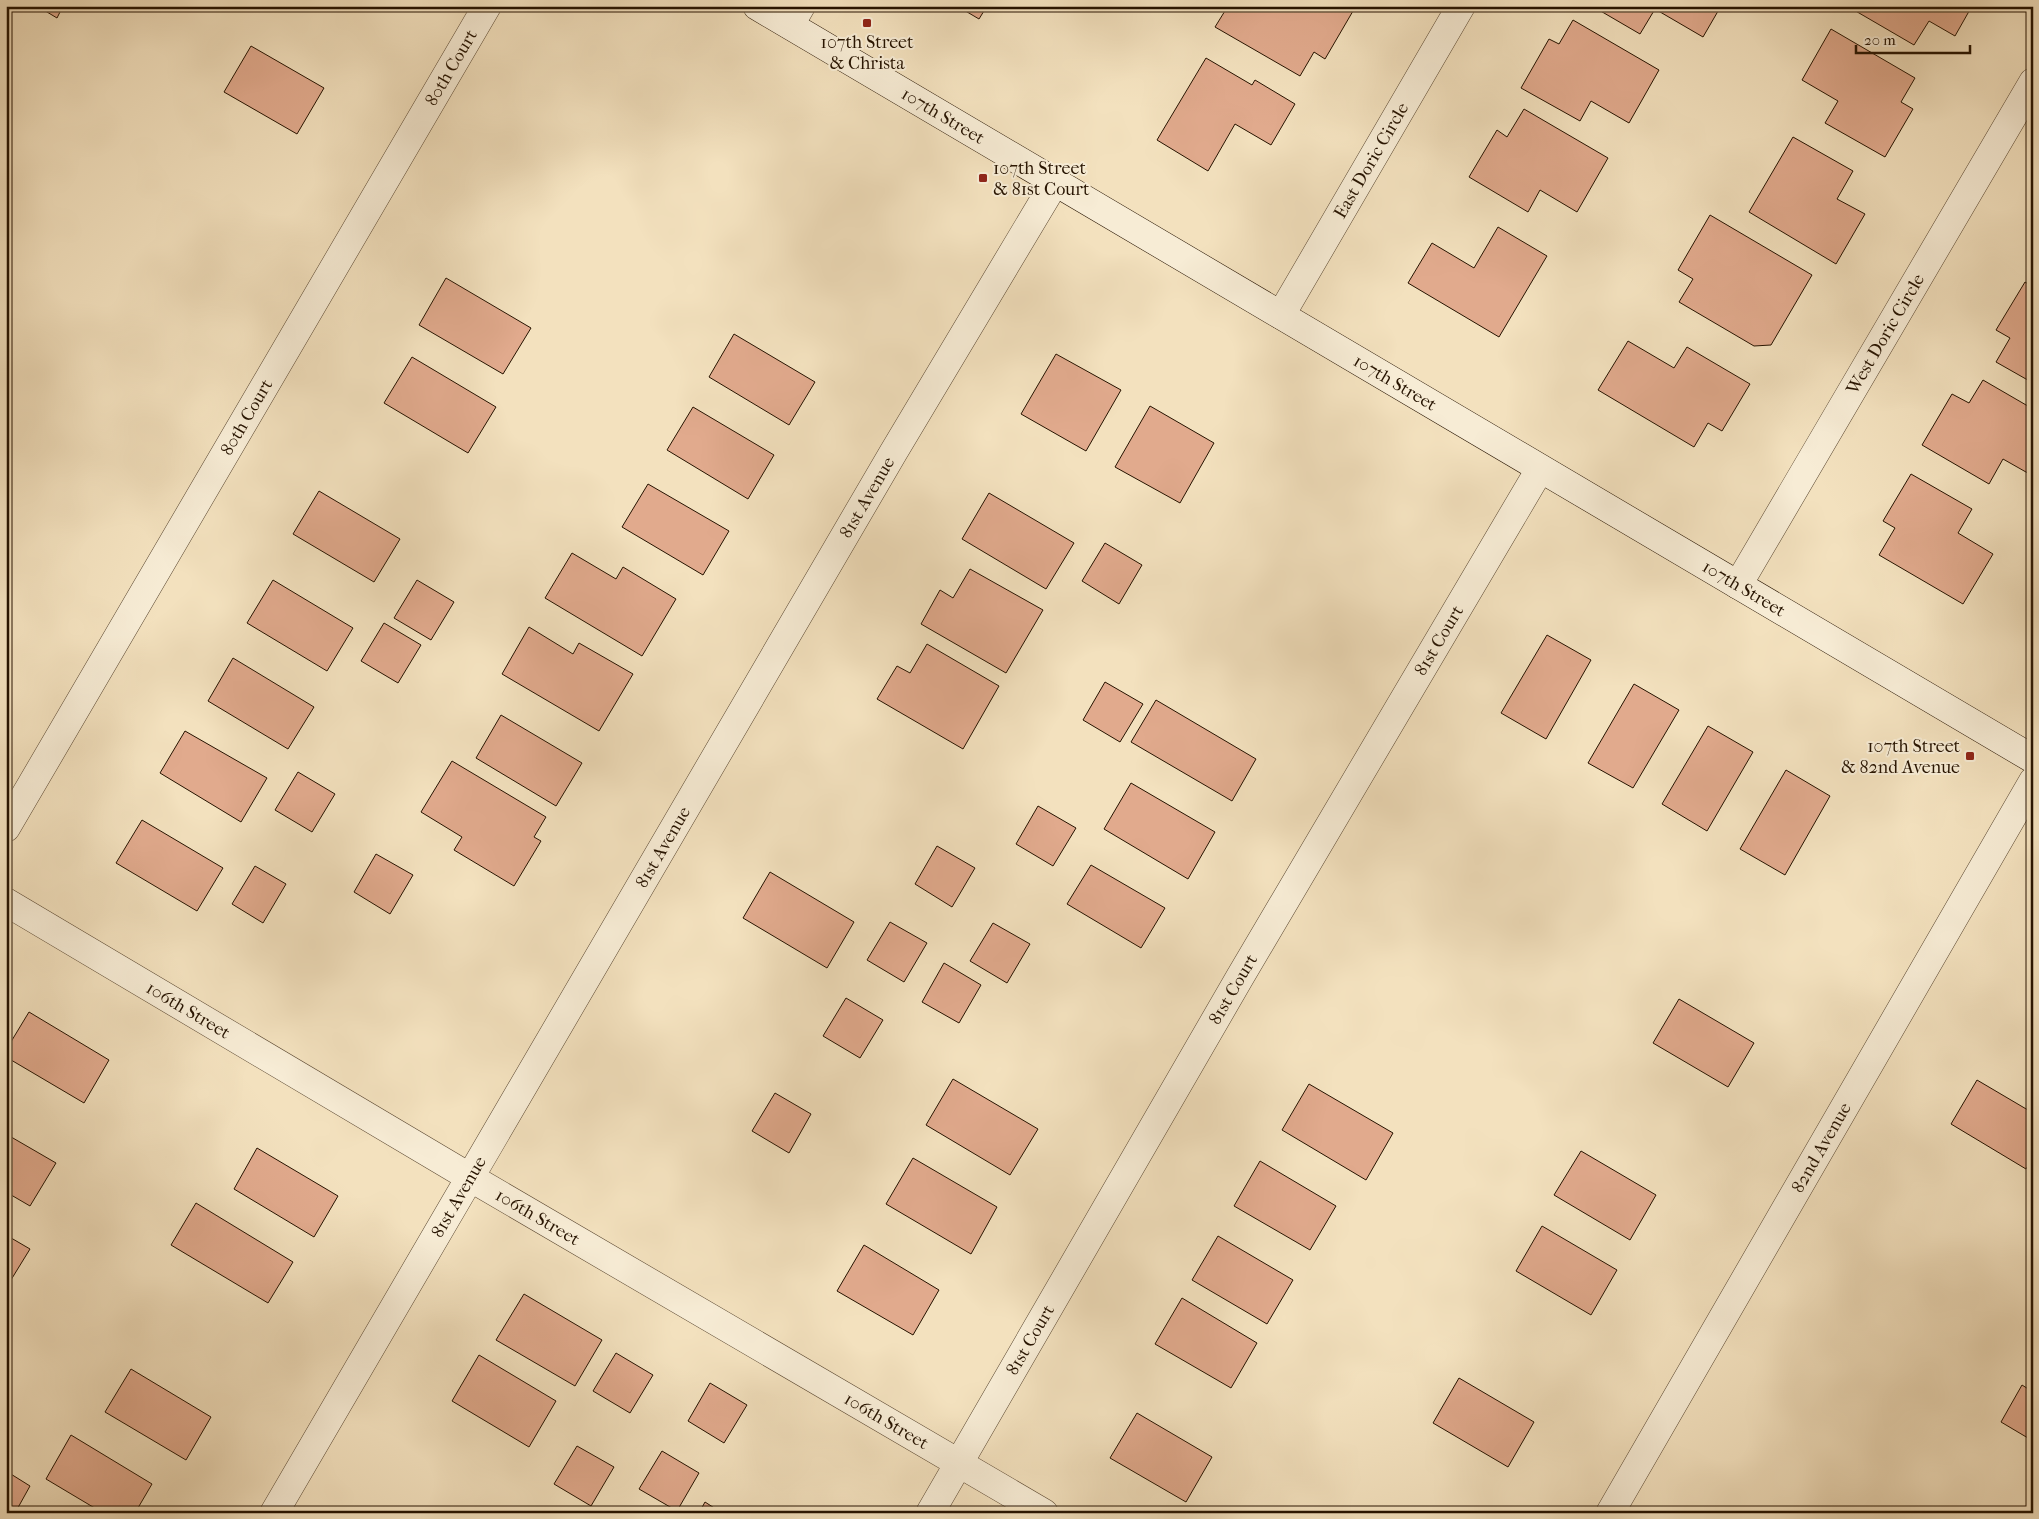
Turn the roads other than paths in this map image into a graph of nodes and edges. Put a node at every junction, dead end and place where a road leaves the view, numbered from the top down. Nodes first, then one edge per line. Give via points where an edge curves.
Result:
1 (487, 6) edge
2 (757, 6) edge
3 (1462, 6) edge
4 (795, 16) edge
5 (2033, 82) edge
6 (1055, 182) junction
7 (1280, 315) junction
8 (1540, 469) junction
9 (1738, 585) junction
10 (2033, 759) edge
11 (2033, 782) edge
12 (6, 828) edge
13 (6, 902) edge
14 (471, 1178) junction
15 (959, 1464) junction
16 (274, 1513) edge
17 (930, 1513) edge
18 (1044, 1513) edge
19 (1610, 1513) edge

1 - 12 street, 80th Court
2 - 4 street, 107th Street
3 - 7 street, East Doric Circle
4 - 6 street, 107th Street
5 - 9 street, West Doric Circle
6 - 7 street, 107th Street
6 - 14 street, 81st Avenue
7 - 8 street, 107th Street
8 - 9 street, 107th Street
8 - 15 street, 81st Court via 1240,977
9 - 10 street, 107th Street
11 - 19 street, 82nd Avenue
13 - 14 street, 106th Street
14 - 15 street, 106th Street
14 - 16 street, 81st Avenue
15 - 17 street, 81st Court
15 - 18 street, 106th Street

